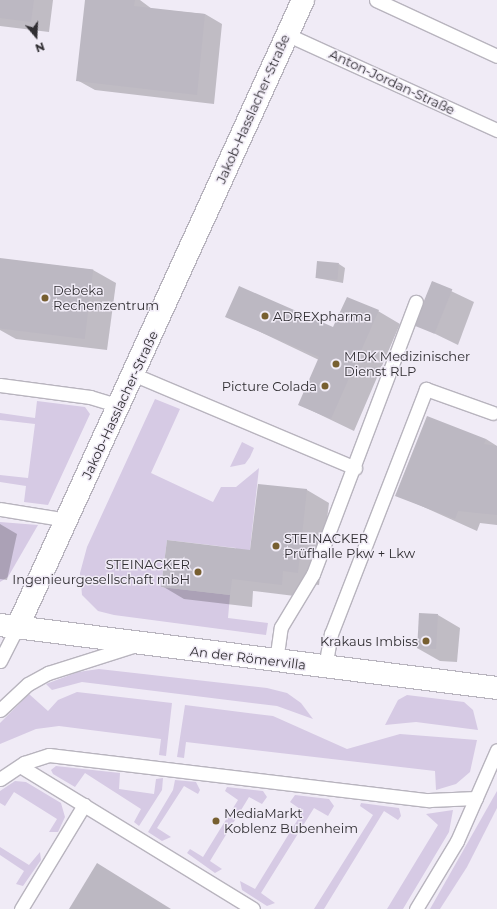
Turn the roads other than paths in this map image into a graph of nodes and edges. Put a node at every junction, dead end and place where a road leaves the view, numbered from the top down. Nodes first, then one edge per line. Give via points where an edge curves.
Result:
1 (376, 0) edge
2 (297, 2) edge
3 (286, 34) junction
4 (497, 56) edge
5 (497, 130) edge
6 (416, 302) dead end
7 (135, 375) junction
8 (0, 385) edge
9 (120, 406) junction
10 (493, 413) dead end
11 (355, 468) junction
12 (0, 510) edge
13 (67, 520) junction
14 (8, 627) edge
15 (140, 644) junction
16 (0, 661) edge
17 (276, 661) junction
18 (325, 667) junction
19 (497, 688) edge
20 (0, 710) edge
21 (497, 750) edge
22 (20, 766) junction
23 (0, 779) edge
24 (476, 798) junction
25 (84, 805) junction
26 (21, 909) edge
27 (253, 909) edge
28 (416, 909) edge

1 - 4 lane
2 - 3 street, Jakob-Hasslacher-Straße
3 - 5 lane, Anton-Jordan-Straße
3 - 7 street, Jakob-Hasslacher-Straße
6 - 11 lane
7 - 9 street, Jakob-Hasslacher-Straße
7 - 11 lane
8 - 9 lane via 90,397
9 - 13 street, Jakob-Hasslacher-Straße
10 - 18 lane via 426,389 331,634
11 - 17 lane via 313,574 281,627
12 - 13 lane
13 - 14 street, Jakob-Hasslacher-Straße
14 - 15 street, An der Römervilla
14 - 16 lane
15 - 17 street, An der Römervilla
15 - 20 lane via 48,673 23,688
17 - 18 street, An der Römervilla
18 - 19 street, An der Römervilla
21 - 24 lane
22 - 23 lane
22 - 24 lane via 48,755 418,799
22 - 25 lane
24 - 28 lane via 457,841
25 - 26 lane
25 - 27 lane

